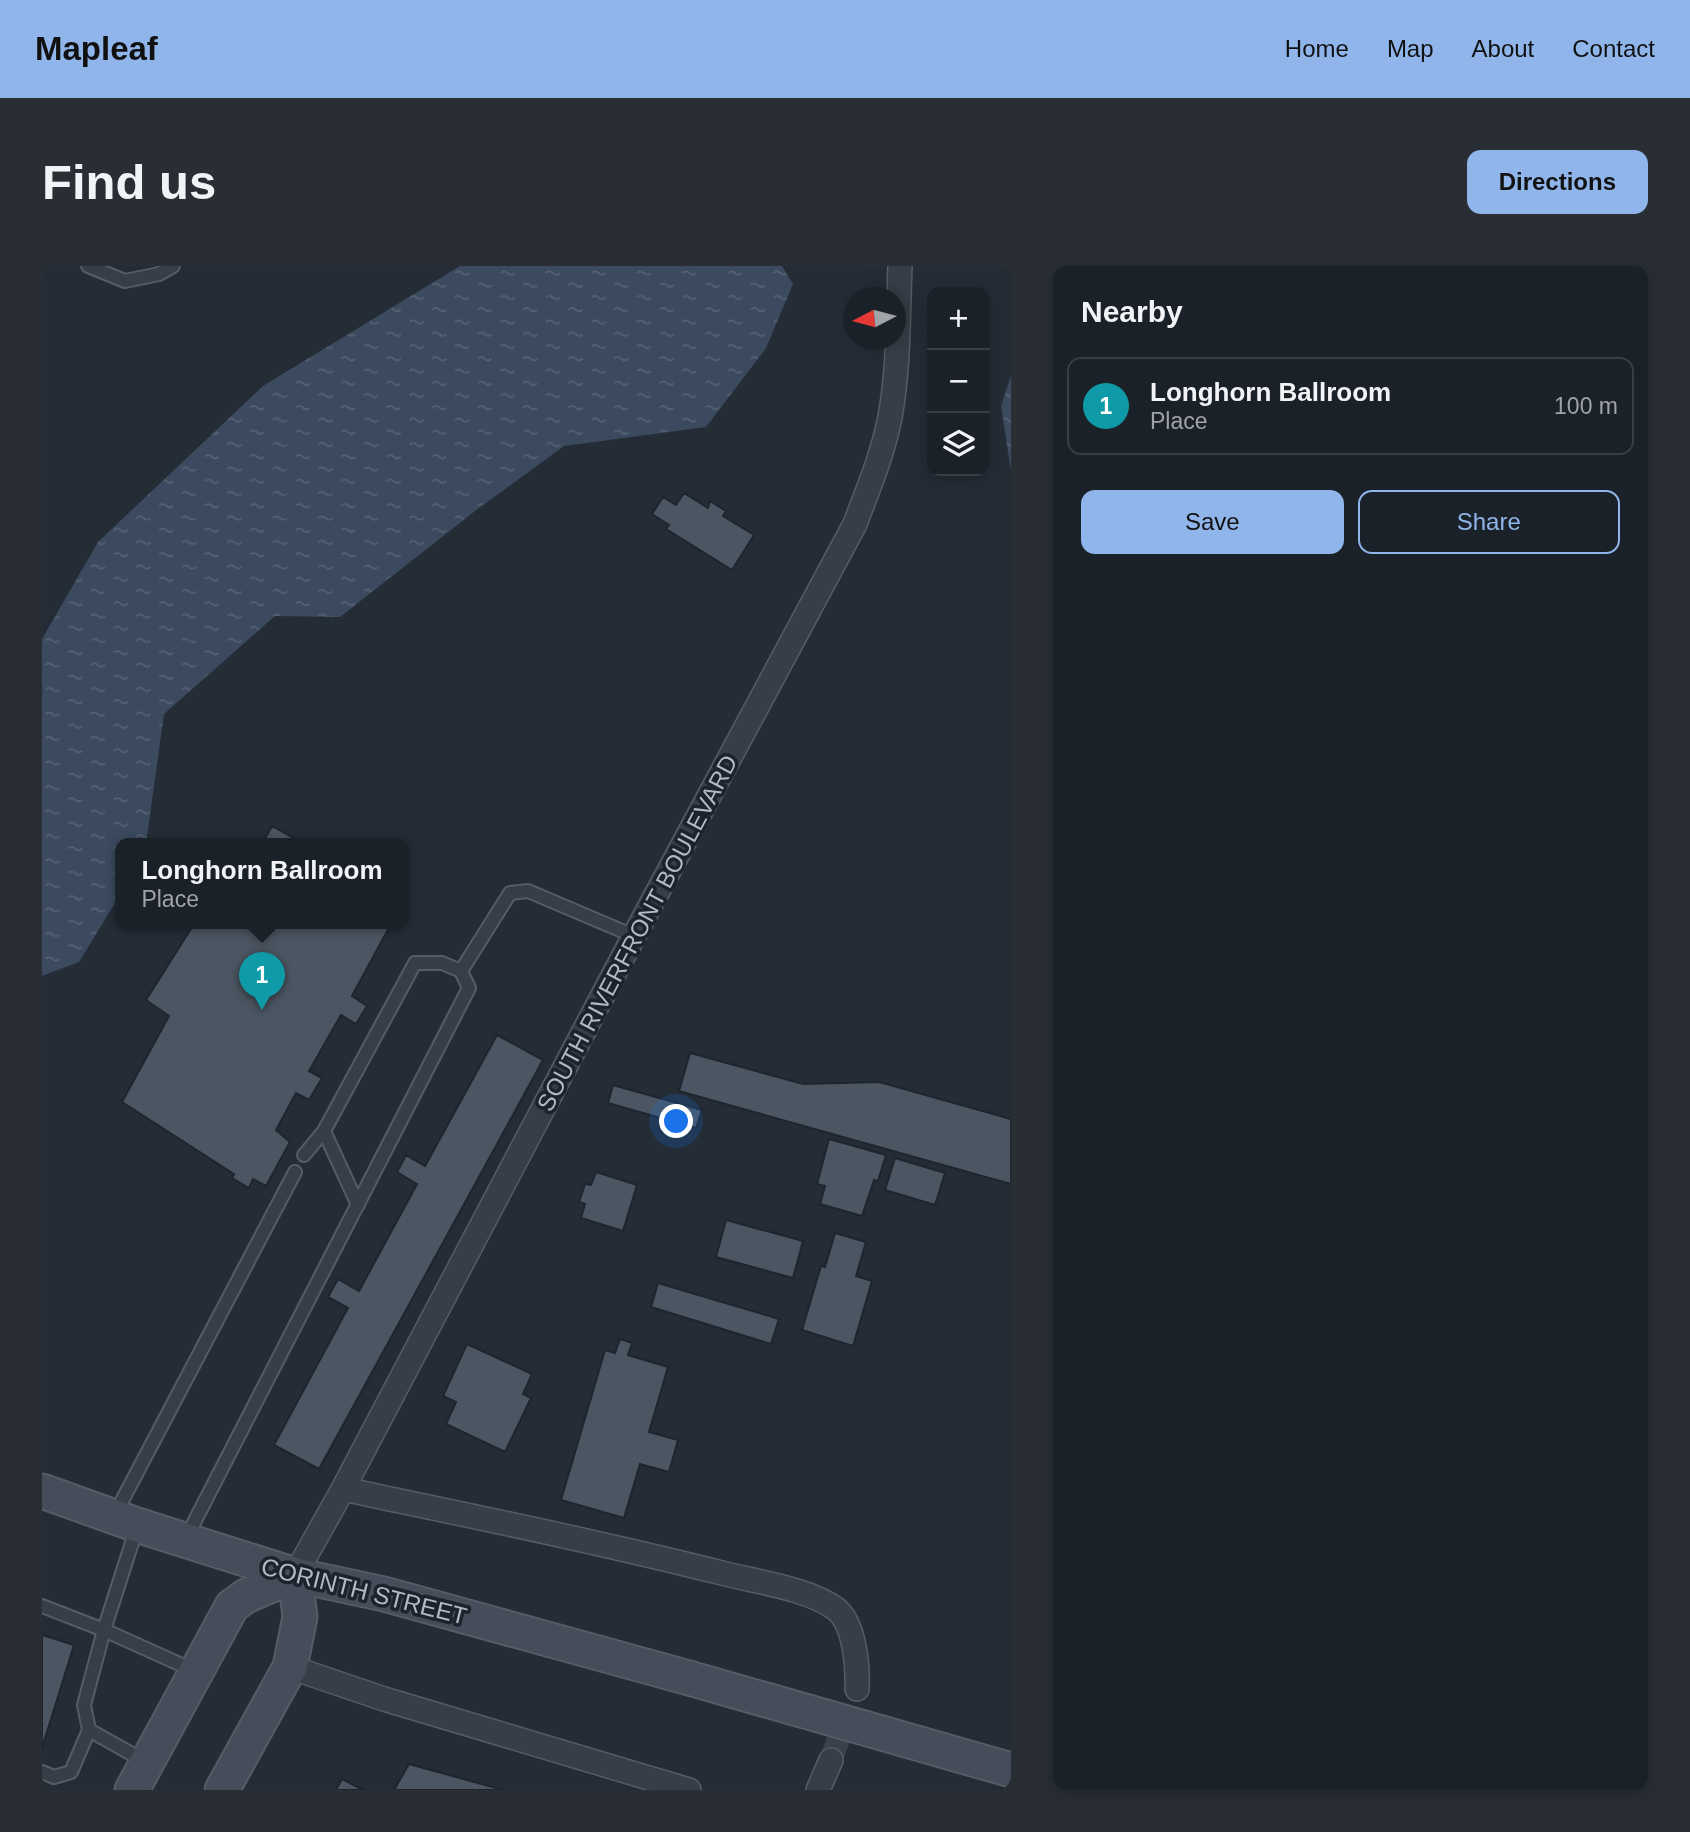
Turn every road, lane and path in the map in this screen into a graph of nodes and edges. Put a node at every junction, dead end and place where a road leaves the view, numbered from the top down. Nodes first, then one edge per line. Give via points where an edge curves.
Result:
1 (88, 266) edge
2 (173, 266) edge
3 (900, 266) edge
4 (634, 936) junction
5 (461, 971) junction
6 (324, 1131) junction
7 (304, 1155) dead end
8 (295, 1172) dead end
9 (358, 1205) junction
10 (343, 1489) junction
11 (42, 1491) edge
12 (126, 1521) junction
13 (185, 1540) junction
14 (295, 1575) junction
15 (42, 1606) edge
16 (104, 1630) junction
17 (290, 1667) junction
18 (195, 1671) junction
19 (857, 1689) tunnel mouth
20 (89, 1730) junction
21 (831, 1760) tunnel mouth
22 (1011, 1770) edge
23 (42, 1772) edge
24 (140, 1776) edge
25 (222, 1790) edge
26 (689, 1790) edge
27 (818, 1790) edge

1 - 2 lane via 125,281
3 - 4 street, SOUTH RIVERFRONT BOULEVARD via 890,416 855,524
4 - 5 lane via 528,891 510,893
4 - 10 street, SOUTH RIVERFRONT BOULEVARD
5 - 6 lane via 442,963 415,963
5 - 9 lane via 469,988
6 - 7 lane
6 - 9 lane
8 - 12 lane
9 - 13 lane
10 - 14 street, SOUTH RIVERFRONT BOULEVARD
10 - 19 street via 659,1557 810,1595 838,1610 852,1636
11 - 12 main road, CORINTH STREET
12 - 13 main road, CORINTH STREET
12 - 16 lane
13 - 14 main road, CORINTH STREET
14 - 17 main road via 300,1617
14 - 18 main road via 232,1606
14 - 22 main road, CORINTH STREET, bridge via 384,1594
15 - 16 lane
16 - 18 lane
16 - 20 lane via 84,1705
17 - 25 main road
17 - 26 street
18 - 24 main road
20 - 23 lane via 71,1772 54,1777
20 - 24 lane
21 - 27 street

